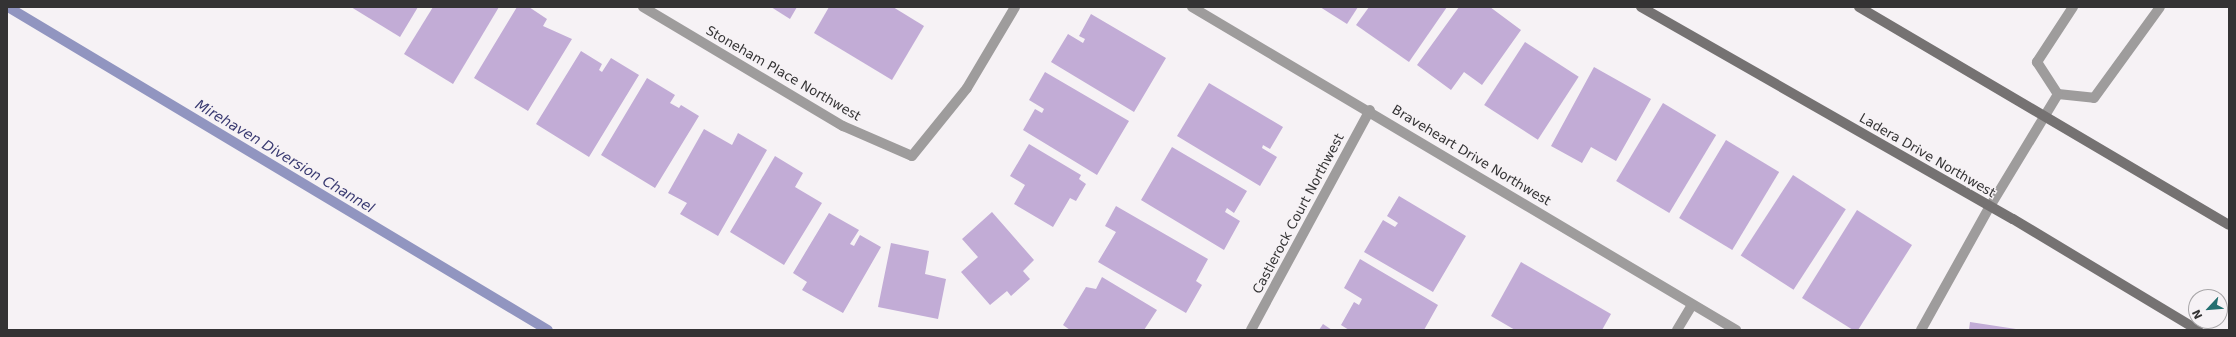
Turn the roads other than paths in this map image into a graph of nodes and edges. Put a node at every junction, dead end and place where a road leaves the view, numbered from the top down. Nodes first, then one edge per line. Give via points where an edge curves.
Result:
1 (643, 7) edge
2 (1015, 7) edge
3 (1192, 7) edge
4 (1642, 7) edge
5 (1859, 7) edge
6 (2073, 7) edge
7 (2160, 7) edge
8 (2058, 94) junction
9 (1370, 110) junction
10 (2042, 117) junction
11 (1989, 208) junction
12 (2229, 225) edge
13 (1692, 305) junction
14 (1251, 330) edge
15 (1677, 330) edge
16 (1736, 330) edge
17 (1921, 330) edge
18 (2198, 330) edge

1 - 2 street, Stoneham Place Northwest via 843,126 912,156 967,88
3 - 9 street, Braveheart Drive Northwest
4 - 11 main road, Ladera Drive Northwest
5 - 10 main road
6 - 8 street via 2037,62
7 - 8 street via 2094,98
8 - 10 street
9 - 13 street, Braveheart Drive Northwest
9 - 14 street, Castlerock Court Northwest
10 - 11 street
10 - 12 main road
11 - 17 street
11 - 18 main road, Ladera Drive Northwest
13 - 15 street
13 - 16 street, Braveheart Drive Northwest

